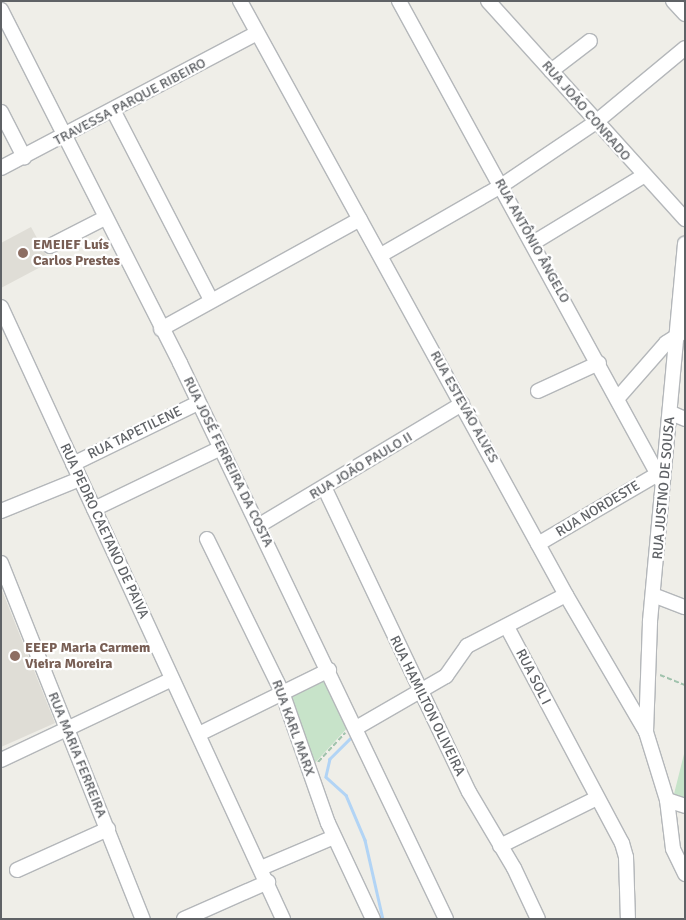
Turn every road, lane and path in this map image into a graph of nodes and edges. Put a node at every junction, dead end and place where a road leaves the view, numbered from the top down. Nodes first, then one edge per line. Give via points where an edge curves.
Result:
1 (240, 1) edge
2 (399, 1) edge
3 (488, 1) edge
4 (673, 1) edge
5 (1, 10) edge
6 (685, 14) edge
7 (257, 33) junction
8 (590, 41) dead end
9 (684, 49) edge
10 (551, 71) junction
11 (1, 112) edge
12 (114, 112) junction
13 (596, 122) junction
14 (66, 138) junction
15 (24, 158) junction
16 (1, 168) edge
17 (643, 176) junction
18 (501, 186) junction
19 (105, 218) junction
20 (360, 219) junction
21 (685, 219) edge
22 (533, 242) junction
23 (685, 244) edge
24 (50, 246) dead end
25 (381, 255) junction
26 (211, 300) junction
27 (683, 301) edge
28 (1, 307) edge
29 (161, 328) junction
30 (679, 335) junction
31 (599, 363) junction
32 (538, 391) dead end
33 (617, 399) junction
34 (198, 403) junction
35 (462, 404) junction
36 (671, 413) junction
37 (685, 419) edge
38 (221, 448) junction
39 (73, 464) junction
40 (660, 478) junction
41 (80, 479) junction
42 (325, 489) junction
43 (94, 509) junction
44 (1, 511) edge
45 (258, 526) junction
46 (207, 539) dead end
47 (538, 544) junction
48 (1, 564) edge
49 (653, 595) junction
50 (566, 596) junction
51 (685, 607) edge
52 (508, 627) junction
53 (329, 670) junction
54 (648, 671) junction
55 (172, 679) junction
56 (685, 685) edge
57 (419, 691) junction
58 (282, 692) junction
59 (355, 726) junction
60 (66, 729) junction
61 (646, 732) junction
62 (199, 734) junction
63 (1, 760) edge
64 (309, 771) junction
65 (595, 798) junction
66 (667, 800) junction
67 (685, 806) edge
68 (108, 829) junction
69 (334, 837) junction
70 (500, 846) junction
71 (261, 868) junction
72 (17, 870) dead end
73 (685, 874) edge
74 (268, 882) junction
75 (143, 919) edge
76 (184, 919) edge
77 (283, 919) edge
78 (373, 919) edge
79 (446, 919) edge
80 (538, 919) edge
81 (628, 919) edge

1 - 7 street, RUA ESTEVÃO ALVES
2 - 18 street, RUA ANTÔNIO ÂNGELO
3 - 10 street, RUA JOÃO CONRADO
4 - 6 street
5 - 14 street, RUA JOSÉ FERREIRA DA COSTA
7 - 12 street, TRAVESSA PARQUE RIBEIRO
7 - 20 street, RUA ESTEVÃO ALVES
8 - 10 street
9 - 13 street
10 - 13 street, RUA JOÃO CONRADO
11 - 15 street
12 - 14 street, TRAVESSA PARQUE RIBEIRO
12 - 26 street
13 - 17 street, RUA JOÃO CONRADO
13 - 18 street
14 - 15 street, TRAVESSA PARQUE RIBEIRO
14 - 19 street, RUA JOSÉ FERREIRA DA COSTA
15 - 16 street, TRAVESSA PARQUE RIBEIRO
17 - 21 street, RUA JOÃO CONRADO
17 - 22 street
18 - 22 street, RUA ANTÔNIO ÂNGELO
18 - 25 street
19 - 24 street
19 - 29 street, RUA JOSÉ FERREIRA DA COSTA
20 - 25 street, RUA ESTEVÃO ALVES
20 - 26 street
22 - 31 street, RUA ANTÔNIO ÂNGELO
23 - 27 street, RUA JUSTNO DE SOUSA
25 - 35 street, RUA ESTEVÃO ALVES
26 - 29 street
27 - 30 street, RUA JUSTNO DE SOUSA
28 - 39 street, RUA PEDRO CAETANO DE PAIVA
29 - 34 street, RUA JOSÉ FERREIRA DA COSTA
30 - 33 street via 666,343
30 - 36 street, RUA JUSTNO DE SOUSA
31 - 32 street
31 - 33 street, RUA ANTÔNIO ÂNGELO
33 - 40 street, RUA ANTÔNIO ÂNGELO
34 - 38 street, RUA JOSÉ FERREIRA DA COSTA
34 - 39 street, RUA TAPETILENE
35 - 42 street, RUA JOÃO PAULO II
35 - 47 street, RUA ESTEVÃO ALVES
36 - 37 street
36 - 40 street, RUA JUSTNO DE SOUSA
38 - 43 street
38 - 45 street, RUA JOSÉ FERREIRA DA COSTA
39 - 41 street, RUA PEDRO CAETANO DE PAIVA
40 - 47 street, RUA NORDESTE
40 - 49 street, RUA JUSTNO DE SOUSA
41 - 43 street, RUA PEDRO CAETANO DE PAIVA
41 - 44 street
42 - 45 street, RUA JOÃO PAULO II
42 - 57 street, RUA HAMILTON OLIVEIRA
43 - 55 street, RUA PEDRO CAETANO DE PAIVA
45 - 53 street, RUA JOSÉ FERREIRA DA COSTA
46 - 58 street, RUA KARL MARX
47 - 50 street, RUA ESTEVÃO ALVES
48 - 60 street, RUA MARIA FERREIRA
49 - 51 street
49 - 54 street, RUA JUSTNO DE SOUSA
50 - 52 street
50 - 61 street, RUA ESTEVÃO ALVES
52 - 57 street via 467,646 451,671
52 - 65 street, RUA SOL I
53 - 58 street
53 - 59 street, RUA JOSÉ FERREIRA DA COSTA
54 - 56 path
54 - 61 street, RUA JUSTNO DE SOUSA
55 - 60 street
55 - 62 street, RUA PEDRO CAETANO DE PAIVA
57 - 59 street
57 - 70 street, RUA HAMILTON OLIVEIRA
58 - 62 street
58 - 64 street, RUA KARL MARX
59 - 64 path
59 - 79 street, RUA JOSÉ FERREIRA DA COSTA
60 - 63 street
60 - 68 street, RUA MARIA FERREIRA
61 - 66 street, RUA ESTEVÃO ALVES
62 - 71 street, RUA PEDRO CAETANO DE PAIVA
64 - 69 street, RUA KARL MARX
65 - 70 street
65 - 81 street, RUA SOL I via 626,857
66 - 67 street
66 - 73 street, RUA ESTEVÃO ALVES via 673,849
68 - 72 street
68 - 75 street, RUA MARIA FERREIRA
69 - 71 street
69 - 78 street, RUA KARL MARX
70 - 80 street, RUA HAMILTON OLIVEIRA
71 - 74 street, RUA PEDRO CAETANO DE PAIVA
74 - 76 street
74 - 77 street, RUA PEDRO CAETANO DE PAIVA

